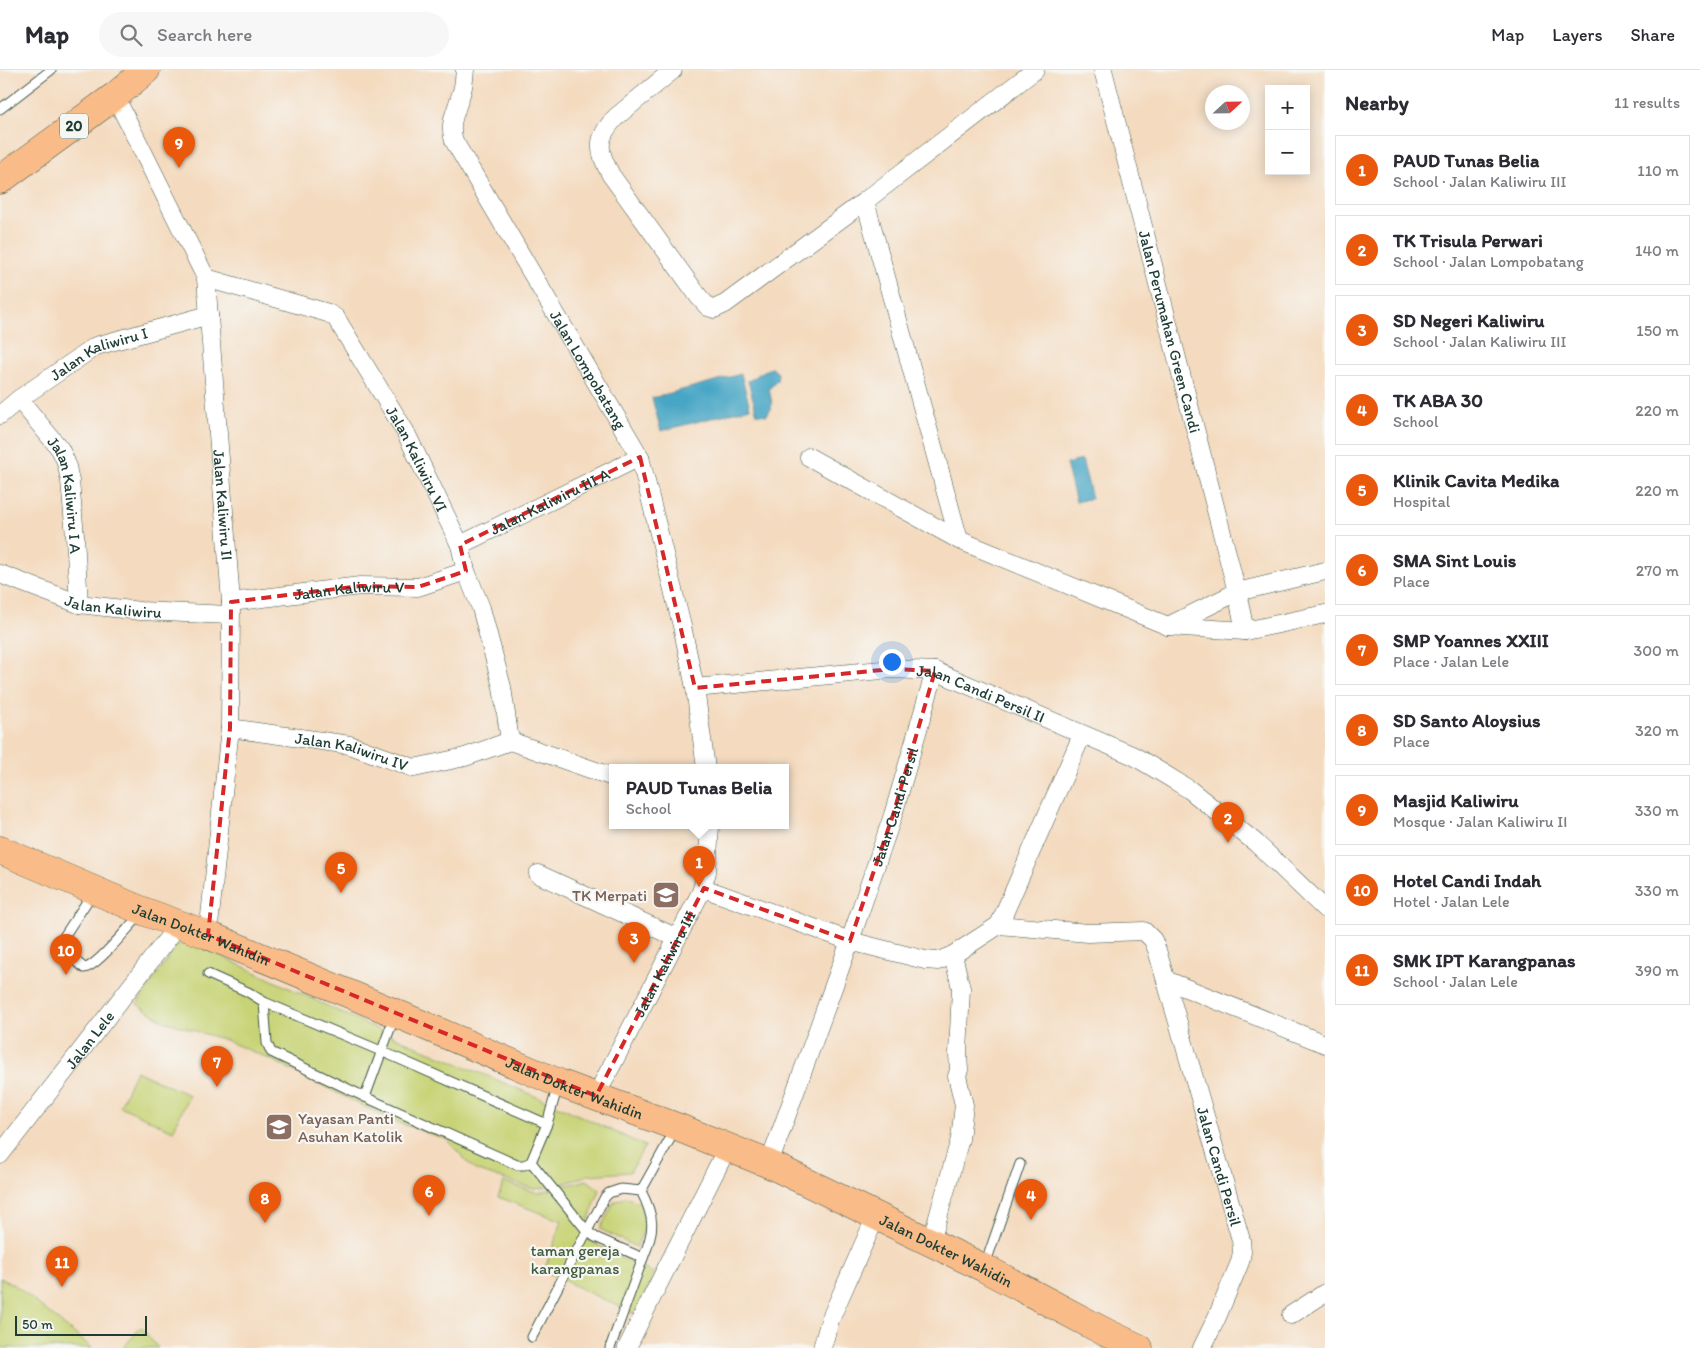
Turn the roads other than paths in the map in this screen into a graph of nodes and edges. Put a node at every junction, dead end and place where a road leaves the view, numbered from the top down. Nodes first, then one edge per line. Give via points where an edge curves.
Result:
1 (50, 70) edge
2 (146, 70) edge
3 (465, 70) edge
4 (673, 70) edge
5 (1035, 70) edge
6 (1103, 70) edge
7 (115, 96) junction
8 (0, 109) edge
9 (0, 180) edge
10 (865, 201) junction
11 (206, 278) junction
12 (209, 315) junction
13 (19, 399) junction
14 (0, 415) edge
15 (640, 456) junction
16 (809, 456) dead end
17 (960, 540) junction
18 (460, 545) junction
19 (1325, 570) edge
20 (466, 571) junction
21 (0, 574) edge
22 (1237, 592) junction
23 (79, 604) junction
24 (230, 609) junction
25 (1325, 614) edge
26 (1168, 626) junction
27 (1245, 631) junction
28 (935, 671) junction
29 (696, 688) junction
30 (230, 728) junction
31 (1082, 735) junction
32 (510, 742) junction
33 (706, 764) edge
34 (609, 776) edge
35 (710, 829) edge
36 (0, 850) edge
37 (538, 874) dead end
38 (703, 888) junction
39 (94, 890) junction
40 (1325, 909) edge
41 (143, 911) junction
42 (179, 924) junction
43 (998, 925) junction
44 (208, 935) junction
45 (677, 938) junction
46 (850, 941) junction
47 (953, 955) junction
48 (208, 974) dead end
49 (1166, 980) junction
50 (264, 1002) junction
51 (395, 1013) junction
52 (1325, 1044) edge
53 (381, 1051) junction
54 (559, 1083) junction
55 (365, 1096) junction
56 (596, 1096) junction
57 (547, 1124) junction
58 (677, 1127) junction
59 (727, 1148) junction
60 (0, 1154) edge
61 (531, 1162) junction
62 (769, 1164) junction
63 (1020, 1164) dead end
64 (641, 1191) junction
65 (876, 1216) junction
66 (587, 1231) junction
67 (931, 1242) junction
68 (643, 1258) junction
69 (984, 1268) junction
70 (1325, 1293) edge
71 (1292, 1314) dead end
72 (532, 1337) dead end
73 (1103, 1340) edge
74 (610, 1348) edge
75 (627, 1348) edge
76 (822, 1348) edge
77 (1139, 1348) edge
78 (1202, 1348) edge

1 - 8 lane
2 - 7 highway, 20
3 - 15 street, Jalan Lompobatang via 462,93 451,120 454,141
4 - 10 street via 616,116 601,139 601,154 611,175 708,307 722,306
5 - 10 street
6 - 22 street, Jalan Perumahan Green Candi
7 - 9 highway, 20
7 - 11 street, Jalan Kaliwiru II
10 - 17 street
11 - 12 street, Jalan Kaliwiru II
11 - 18 street, Jalan Kaliwiru VI via 336,318 405,431
12 - 13 street, Jalan Kaliwiru I via 96,346
12 - 24 street, Jalan Kaliwiru II
13 - 14 street, Jalan Kaliwiru I
13 - 23 street, Jalan Kaliwiru I A via 60,449 66,462 76,536
15 - 18 street, Jalan Kaliwiru III A
15 - 29 street, Jalan Lompobatang
16 - 17 street
17 - 26 street
18 - 20 street, Jalan Kaliwiru VI
19 - 22 street
20 - 24 street, Jalan Kaliwiru V via 418,587 360,586
20 - 32 street, Jalan Kaliwiru VI via 481,608 502,687
21 - 23 street, Jalan Kaliwiru
22 - 26 street
22 - 27 street, Jalan Perumahan Green Candi
23 - 24 street, Jalan Kaliwiru via 140,611
24 - 30 street, Jalan Kaliwiru II
25 - 27 street
26 - 27 street
28 - 29 street, Jalan Candi Persil II via 892,669
28 - 31 street, Jalan Candi Persil II
28 - 46 street, Jalan Candi Persil via 893,815
29 - 33 street
30 - 32 street, Jalan Kaliwiru IV via 350,745 414,768 465,757
30 - 44 street, Jalan Kaliwiru II
31 - 40 street via 1134,756 1190,790 1256,843
31 - 43 street
32 - 34 street
35 - 38 street, Jalan Kaliwiru III
36 - 39 highway, Jalan Dokter Wahidin
37 - 45 street
38 - 45 street, Jalan Kaliwiru III
38 - 46 street
39 - 41 highway, Jalan Dokter Wahidin
39 - 41 lane via 61,941 65,952 84,968 102,957
41 - 42 highway, Jalan Dokter Wahidin
42 - 44 highway, Jalan Dokter Wahidin
42 - 60 street, Jalan Lele
43 - 47 street
43 - 49 street, Jalan Candi Persil via 1088,933 1144,931 1153,940
44 - 51 highway, Jalan Dokter Wahidin
45 - 56 street, Jalan Kaliwiru III
46 - 47 street via 925,960 938,961
46 - 62 street, Jalan Candi Persil
47 - 67 street via 961,988 958,1076 964,1105 960,1139
48 - 50 lane
49 - 52 street
49 - 78 street, Jalan Candi Persil via 1241,1240 1240,1262
50 - 53 lane
50 - 55 lane via 267,1043 271,1052
51 - 53 lane
51 - 54 highway, Jalan Dokter Wahidin
53 - 55 lane
53 - 57 lane
54 - 56 highway, Jalan Dokter Wahidin
54 - 57 lane
55 - 61 lane via 517,1165
56 - 58 highway, Jalan Dokter Wahidin
57 - 61 lane
58 - 59 highway, Jalan Dokter Wahidin
58 - 64 lane
59 - 62 highway, Jalan Dokter Wahidin
59 - 75 street
61 - 66 lane
62 - 65 highway, Jalan Dokter Wahidin
63 - 69 lane
64 - 66 lane via 609,1193
64 - 68 lane via 652,1218
65 - 67 highway, Jalan Dokter Wahidin
65 - 76 street via 830,1320
66 - 68 lane
66 - 72 lane
67 - 69 highway, Jalan Dokter Wahidin
68 - 74 lane
69 - 73 highway, Jalan Dokter Wahidin
70 - 71 street
73 - 77 highway, Jalan Dokter Wahidin

